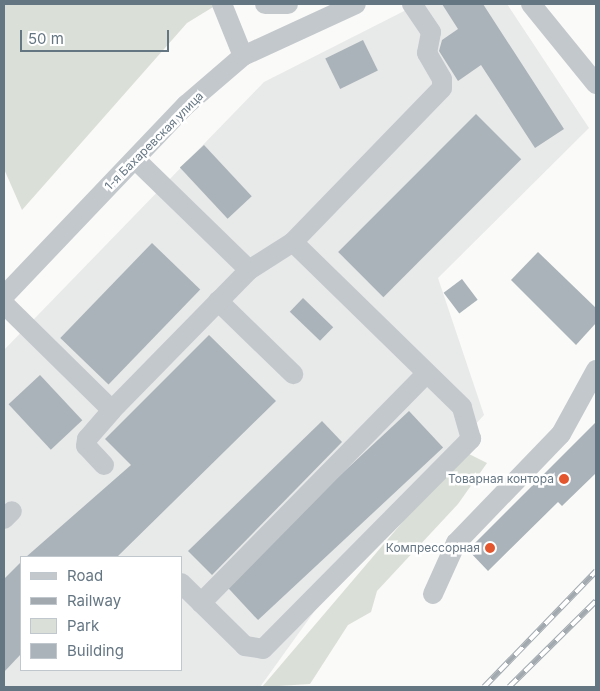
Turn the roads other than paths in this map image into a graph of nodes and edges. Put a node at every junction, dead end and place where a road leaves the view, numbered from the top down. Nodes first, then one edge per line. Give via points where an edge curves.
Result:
1 (222, 4) edge
2 (265, 4) edge
3 (288, 4) edge
4 (356, 4) edge
5 (412, 4) edge
6 (531, 4) edge
7 (244, 56) junction
8 (596, 84) edge
9 (135, 159) junction
10 (294, 242) junction
11 (249, 270) junction
12 (4, 296) edge
13 (218, 301) junction
14 (4, 304) edge
15 (596, 370) edge
16 (427, 373) junction
17 (293, 374) dead end
18 (112, 410) junction
19 (104, 465) dead end
20 (182, 584) edge
21 (433, 594) dead end
22 (201, 602) junction

1 - 7 street
2 - 3 street
4 - 7 street, 1-я Бахаревская улица
5 - 10 street via 431,32 427,53 442,79 442,88
6 - 8 street
7 - 9 street, 1-я Бахаревская улица
9 - 11 street
9 - 12 street, 1-я Бахаревская улица
10 - 11 street
10 - 16 street
11 - 13 street
13 - 17 street
13 - 18 street
14 - 18 street
15 - 21 street via 561,434 456,544
16 - 22 street
16 - 22 street via 462,407 471,439 277,636 263,649 252,650
18 - 19 street via 87,439 86,446
20 - 22 street

